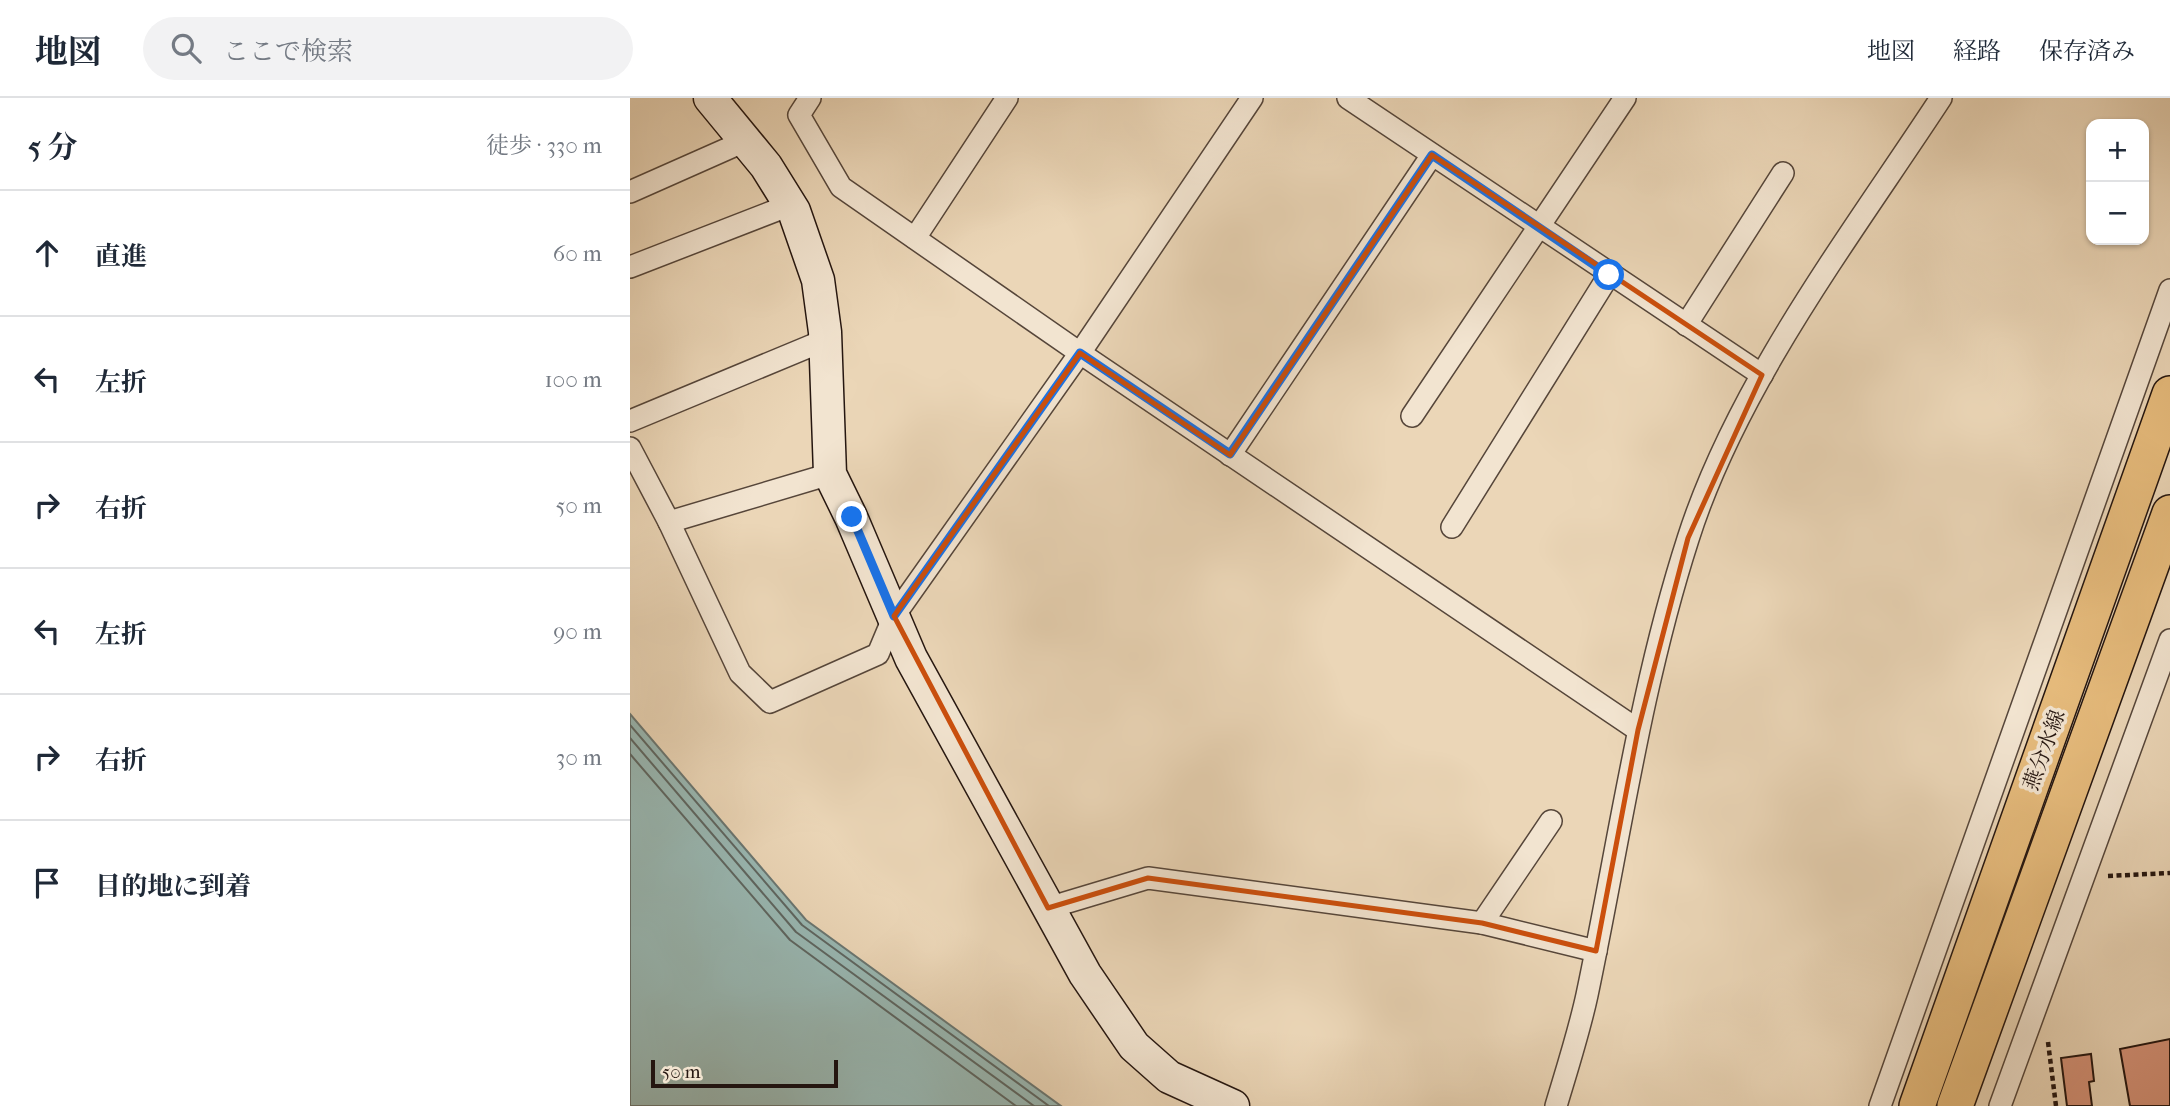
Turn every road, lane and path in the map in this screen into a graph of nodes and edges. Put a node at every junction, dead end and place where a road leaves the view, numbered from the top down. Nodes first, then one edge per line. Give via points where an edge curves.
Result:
1 (710, 98) edge
2 (810, 98) edge
3 (1007, 98) edge
4 (1252, 98) edge
5 (1625, 98) edge
6 (1941, 98) edge
7 (1353, 99) edge
8 (745, 141) junction
9 (1432, 155) junction
10 (1783, 173) dead end
11 (630, 192) edge
12 (790, 205) junction
13 (1539, 227) junction
14 (915, 238) junction
15 (630, 267) edge
16 (1609, 275) junction
17 (2170, 290) edge
18 (1686, 325) junction
19 (825, 340) junction
20 (1080, 353) junction
21 (1762, 375) junction
22 (2170, 394) edge
23 (1412, 416) dead end
24 (630, 421) edge
25 (630, 448) edge
26 (1230, 454) junction
27 (830, 474) junction
28 (2170, 513) edge
29 (669, 522) junction
30 (1452, 527) dead end
31 (894, 616) junction
32 (2170, 639) edge
33 (1638, 730) junction
34 (1551, 821) dead end
35 (2170, 873) edge
36 (2083, 877) junction
37 (1048, 908) junction
38 (1482, 923) junction
39 (1595, 951) junction
40 (2029, 1026) junction
41 (1233, 1106) edge
42 (1556, 1106) edge
43 (1880, 1106) edge
44 (1917, 1106) edge
45 (1955, 1106) edge
46 (2000, 1106) edge
47 (2056, 1106) edge

1 - 8 street
2 - 14 street via 799,115 841,187
3 - 14 street
4 - 20 street
5 - 13 street
6 - 21 street
7 - 9 street
8 - 11 street
8 - 12 street
9 - 13 street
9 - 26 street
10 - 18 street
12 - 15 street
12 - 19 street via 818,280
13 - 16 street
13 - 23 street
14 - 20 street
16 - 18 street
16 - 30 street
17 - 43 street
18 - 21 street
19 - 24 street
19 - 27 street
20 - 26 street
20 - 31 street
21 - 33 street via 1688,538
22 - 44 main road, 燕分水線
25 - 29 street
26 - 33 street
27 - 29 street
27 - 31 street
28 - 45 main road, 燕分水線
29 - 31 street via 740,674 770,702 878,654
31 - 37 street via 911,658
32 - 36 street
33 - 39 street
34 - 38 street
35 - 36 path
36 - 40 street
37 - 38 street via 1147,878
37 - 41 street via 1085,974 1134,1046 1169,1077
38 - 39 street
39 - 42 street
40 - 46 street
40 - 47 path via 2046,1032

